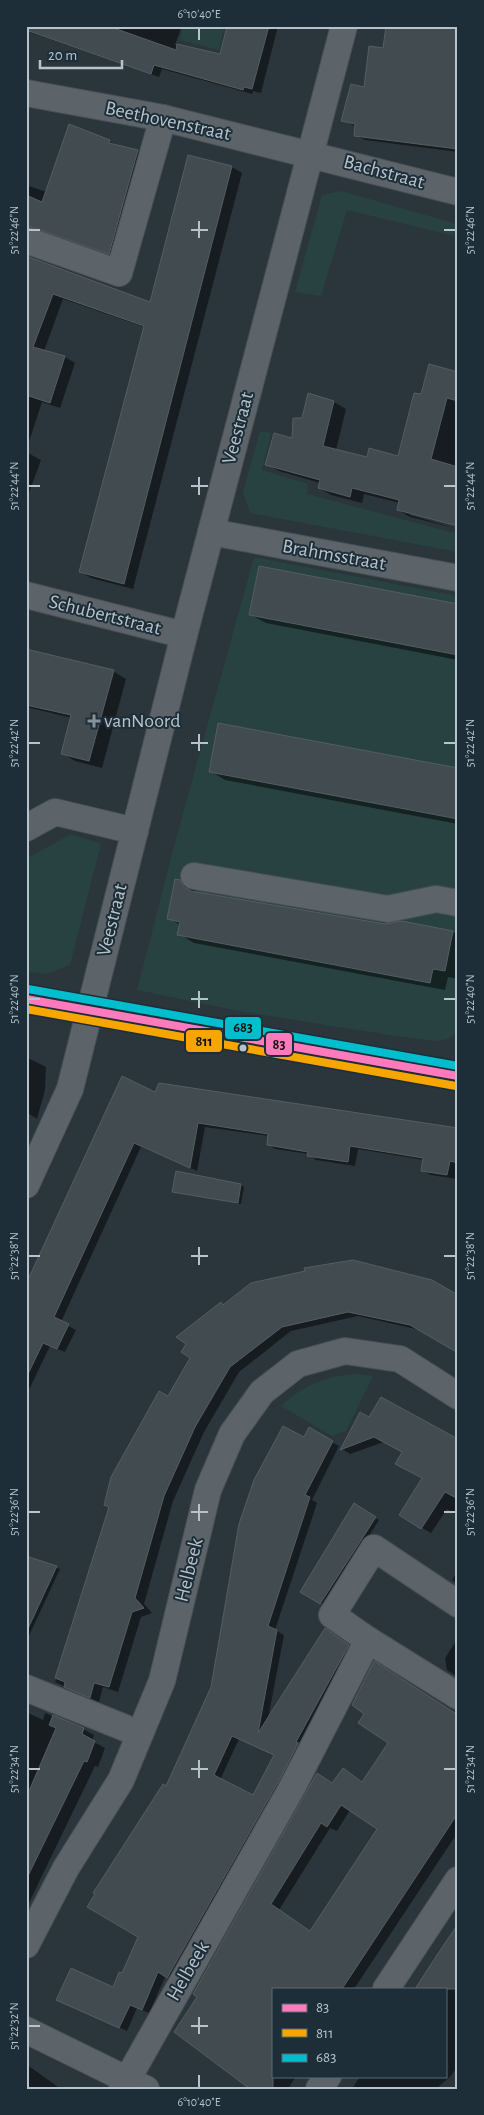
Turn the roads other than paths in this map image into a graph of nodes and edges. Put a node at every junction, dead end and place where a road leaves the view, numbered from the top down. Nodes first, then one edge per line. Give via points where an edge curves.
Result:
1 (344, 26) edge
2 (26, 94) edge
3 (163, 118) junction
4 (309, 153) junction
5 (458, 192) edge
6 (26, 240) edge
7 (211, 532) junction
8 (458, 578) edge
9 (26, 595) edge
10 (184, 635) junction
11 (26, 828) edge
12 (135, 831) junction
13 (194, 876) dead end
14 (458, 903) edge
15 (26, 999) edge
16 (90, 1010) junction
17 (458, 1076) edge
18 (26, 1184) edge
19 (458, 1396) edge
20 (458, 1604) edge
21 (368, 1640) junction
22 (26, 1688) edge
23 (458, 1696) edge
24 (140, 1734) junction
25 (458, 1880) edge
26 (26, 1946) edge
27 (387, 1988) edge
28 (26, 2030) edge
29 (327, 2078) edge
30 (132, 2085) edge
31 (319, 2089) edge

1 - 4 street, Veestraat
2 - 3 street, Beethovenstraat
3 - 4 street, Beethovenstraat
3 - 6 street via 120,273
4 - 5 street, Bachstraat
4 - 7 street, Veestraat
7 - 8 street, Brahmsstraat
7 - 10 street, Veestraat
9 - 10 street, Schubertstraat
10 - 12 street, Veestraat
11 - 12 street via 55,812
12 - 16 street, Veestraat
13 - 14 street via 388,909 436,899
15 - 16 street
16 - 17 street
16 - 18 street, Veestraat via 70,1089
19 - 24 street, Helbeek via 400,1359 345,1351 298,1364 262,1392 232,1434 208,1490 162,1681
20 - 21 street via 374,1548 332,1615
21 - 23 street
21 - 30 street, Helbeek
22 - 24 street
24 - 26 street, Helbeek via 121,1780 66,1868
25 - 27 street
28 - 30 street
29 - 31 street

